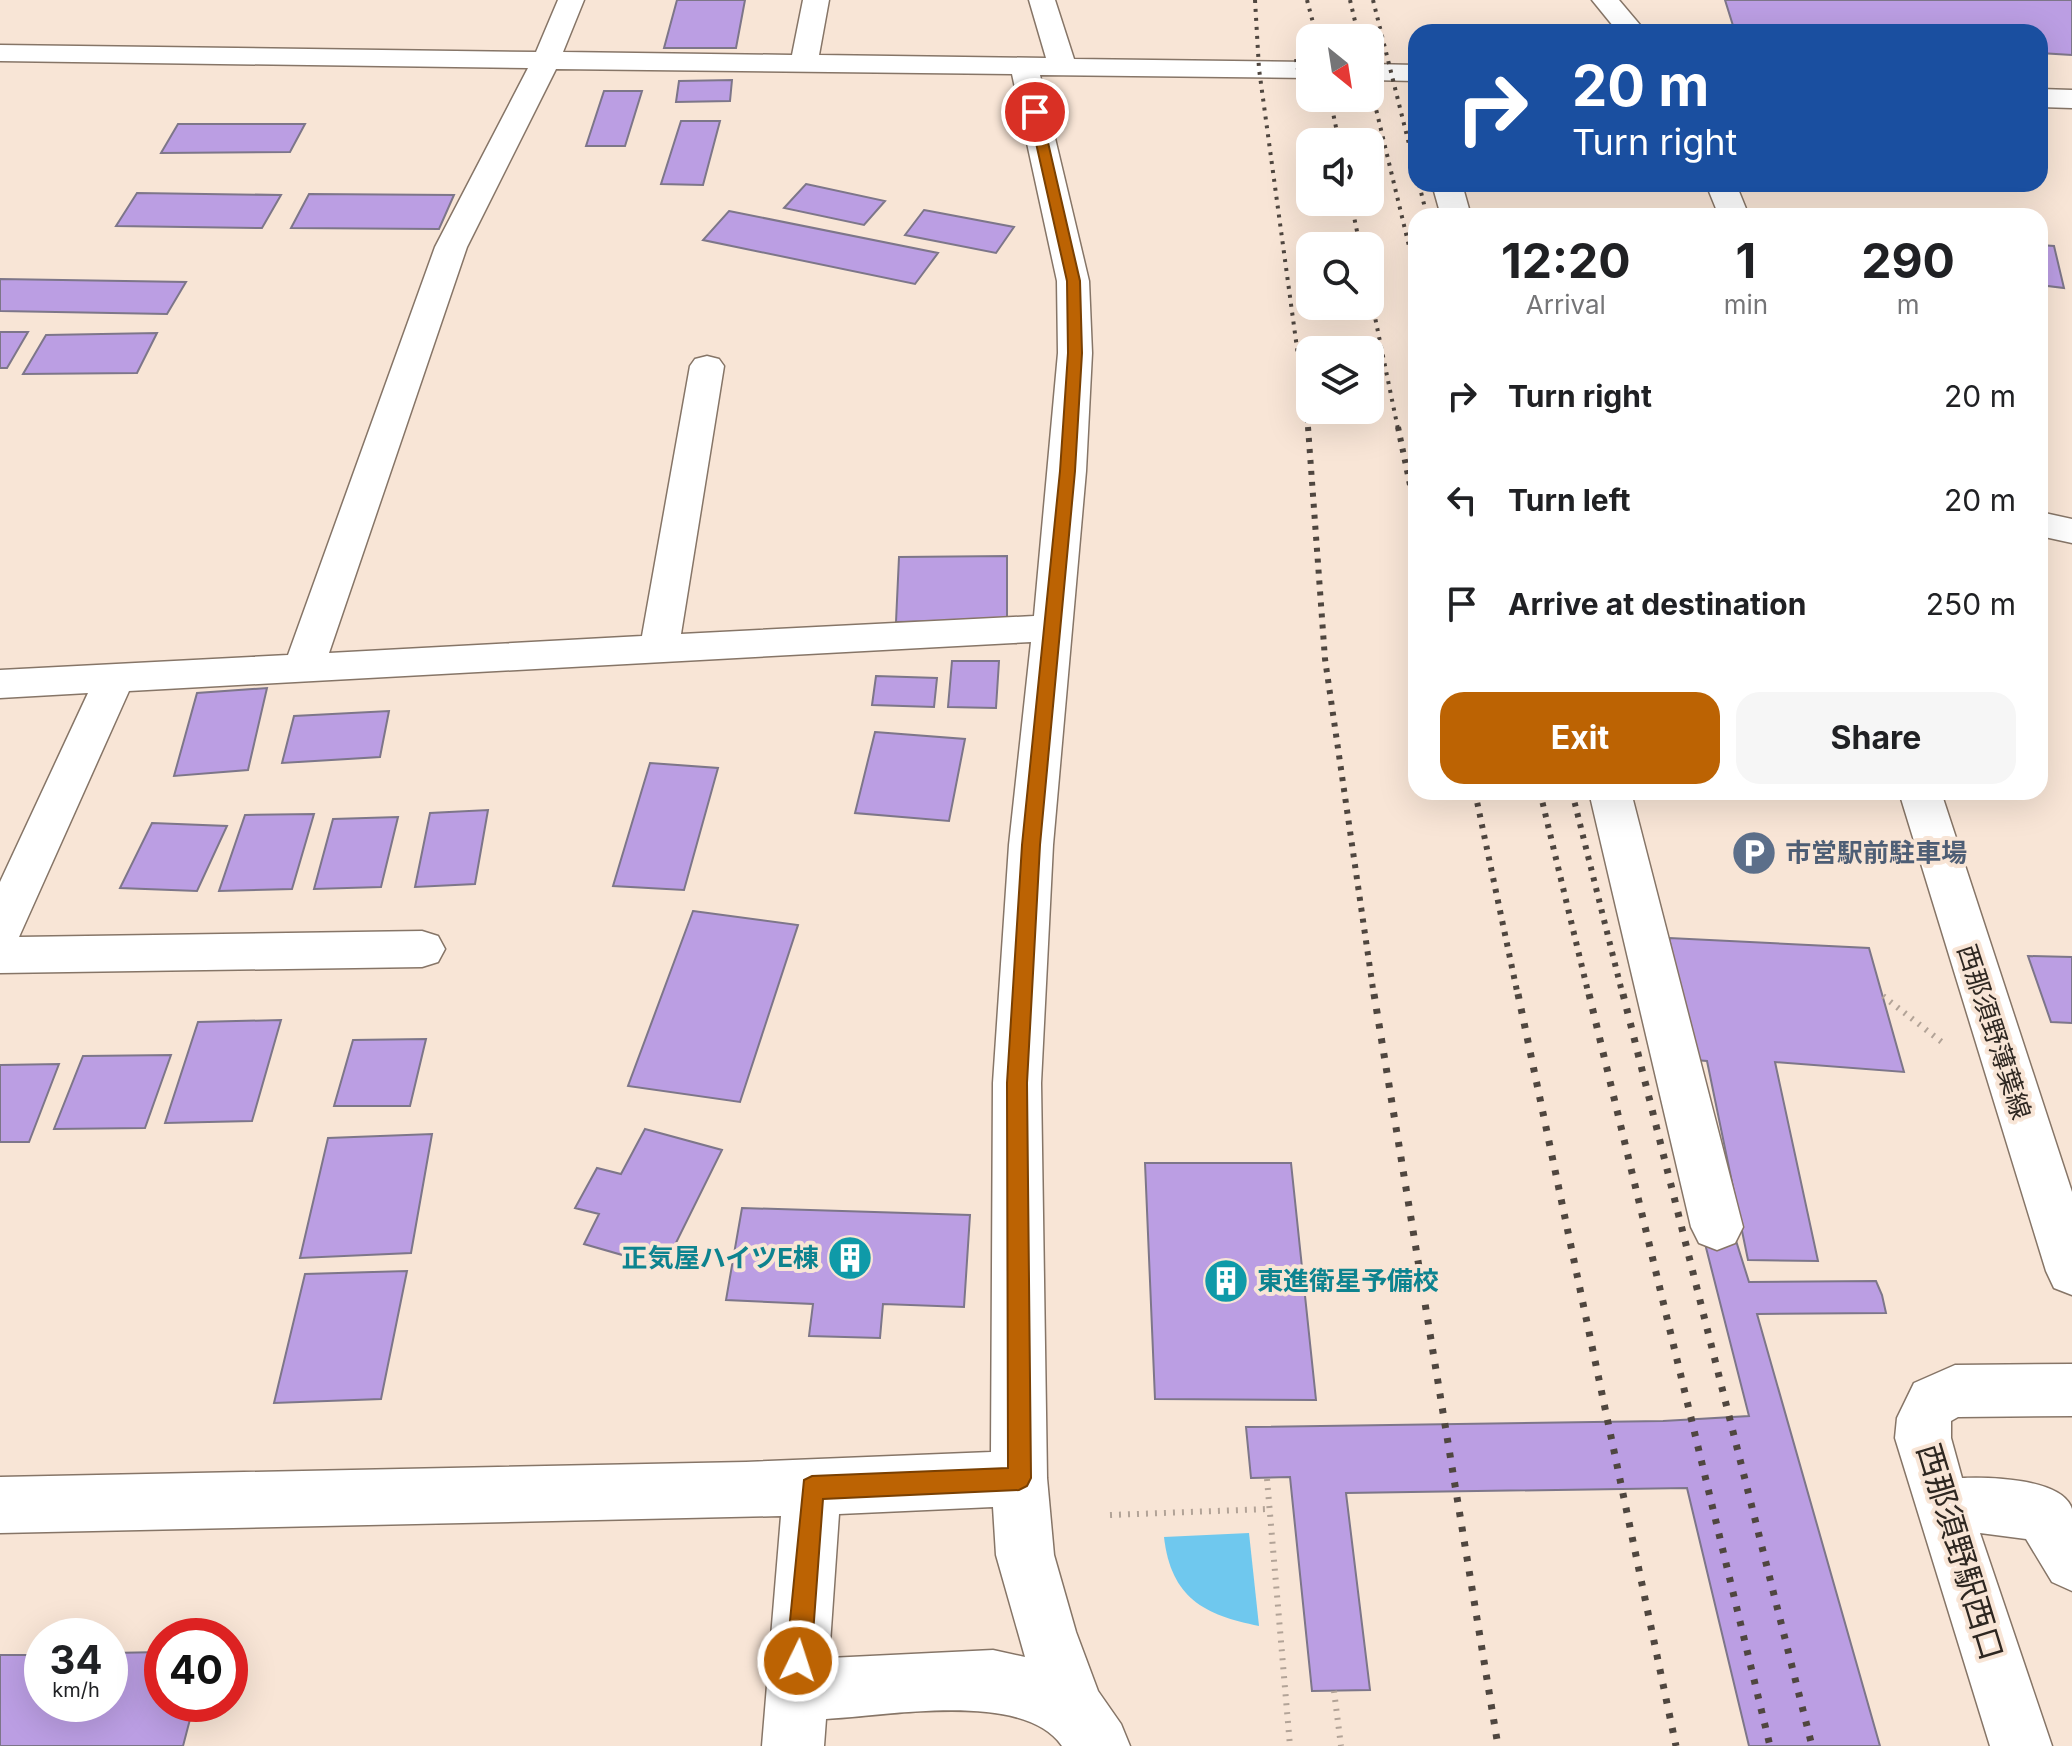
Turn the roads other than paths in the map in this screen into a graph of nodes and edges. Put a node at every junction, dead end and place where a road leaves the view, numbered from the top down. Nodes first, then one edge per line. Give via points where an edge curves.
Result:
1 (571, 0) edge
2 (816, 0) edge
3 (1042, 0) edge
4 (1605, 0) edge
5 (1625, 24) edge
6 (0, 53) edge
7 (546, 60) junction
8 (804, 62) junction
9 (1043, 64) junction
10 (1296, 70) edge
11 (1384, 72) edge
12 (1408, 73) edge
13 (2048, 98) edge
14 (2072, 99) edge
15 (707, 366) dead end
16 (2048, 526) edge
17 (2072, 531) edge
18 (1050, 628) junction
19 (659, 651) junction
20 (304, 667) junction
21 (114, 680) junction
22 (0, 684) edge
23 (1612, 800) edge
24 (1923, 800) edge
25 (0, 930) edge
26 (422, 949) dead end
27 (0, 955) edge
28 (1717, 1227) dead end
29 (2072, 1271) edge
30 (2072, 1390) edge
31 (1019, 1478) junction
32 (812, 1488) junction
33 (0, 1505) edge
34 (1942, 1506) junction
35 (2072, 1562) edge
36 (795, 1718) edge
37 (1079, 1734) edge
38 (2021, 1746) edge

1 - 7 street
2 - 8 street
3 - 9 street
4 - 5 street
6 - 7 street
7 - 8 street
7 - 20 street via 451,247
8 - 9 street
9 - 10 street
9 - 18 street via 1073,281 1075,353
11 - 12 street
13 - 14 street
15 - 19 street
16 - 17 street
18 - 19 street
18 - 31 street via 1017,1083
19 - 20 street
20 - 21 street
21 - 22 street
21 - 25 street
23 - 28 street
24 - 29 street, 西那須野薄葉線
26 - 27 street
30 - 34 street, 西那須野駅西口 via 1955,1391 1933,1401 1924,1418 1923,1438
31 - 32 street
31 - 37 street via 1025,1555
32 - 33 street
32 - 36 street
34 - 35 street via 1994,1505 2043,1514
34 - 38 street, 西那須野駅西口
36 - 37 street via 993,1680 1035,1689

